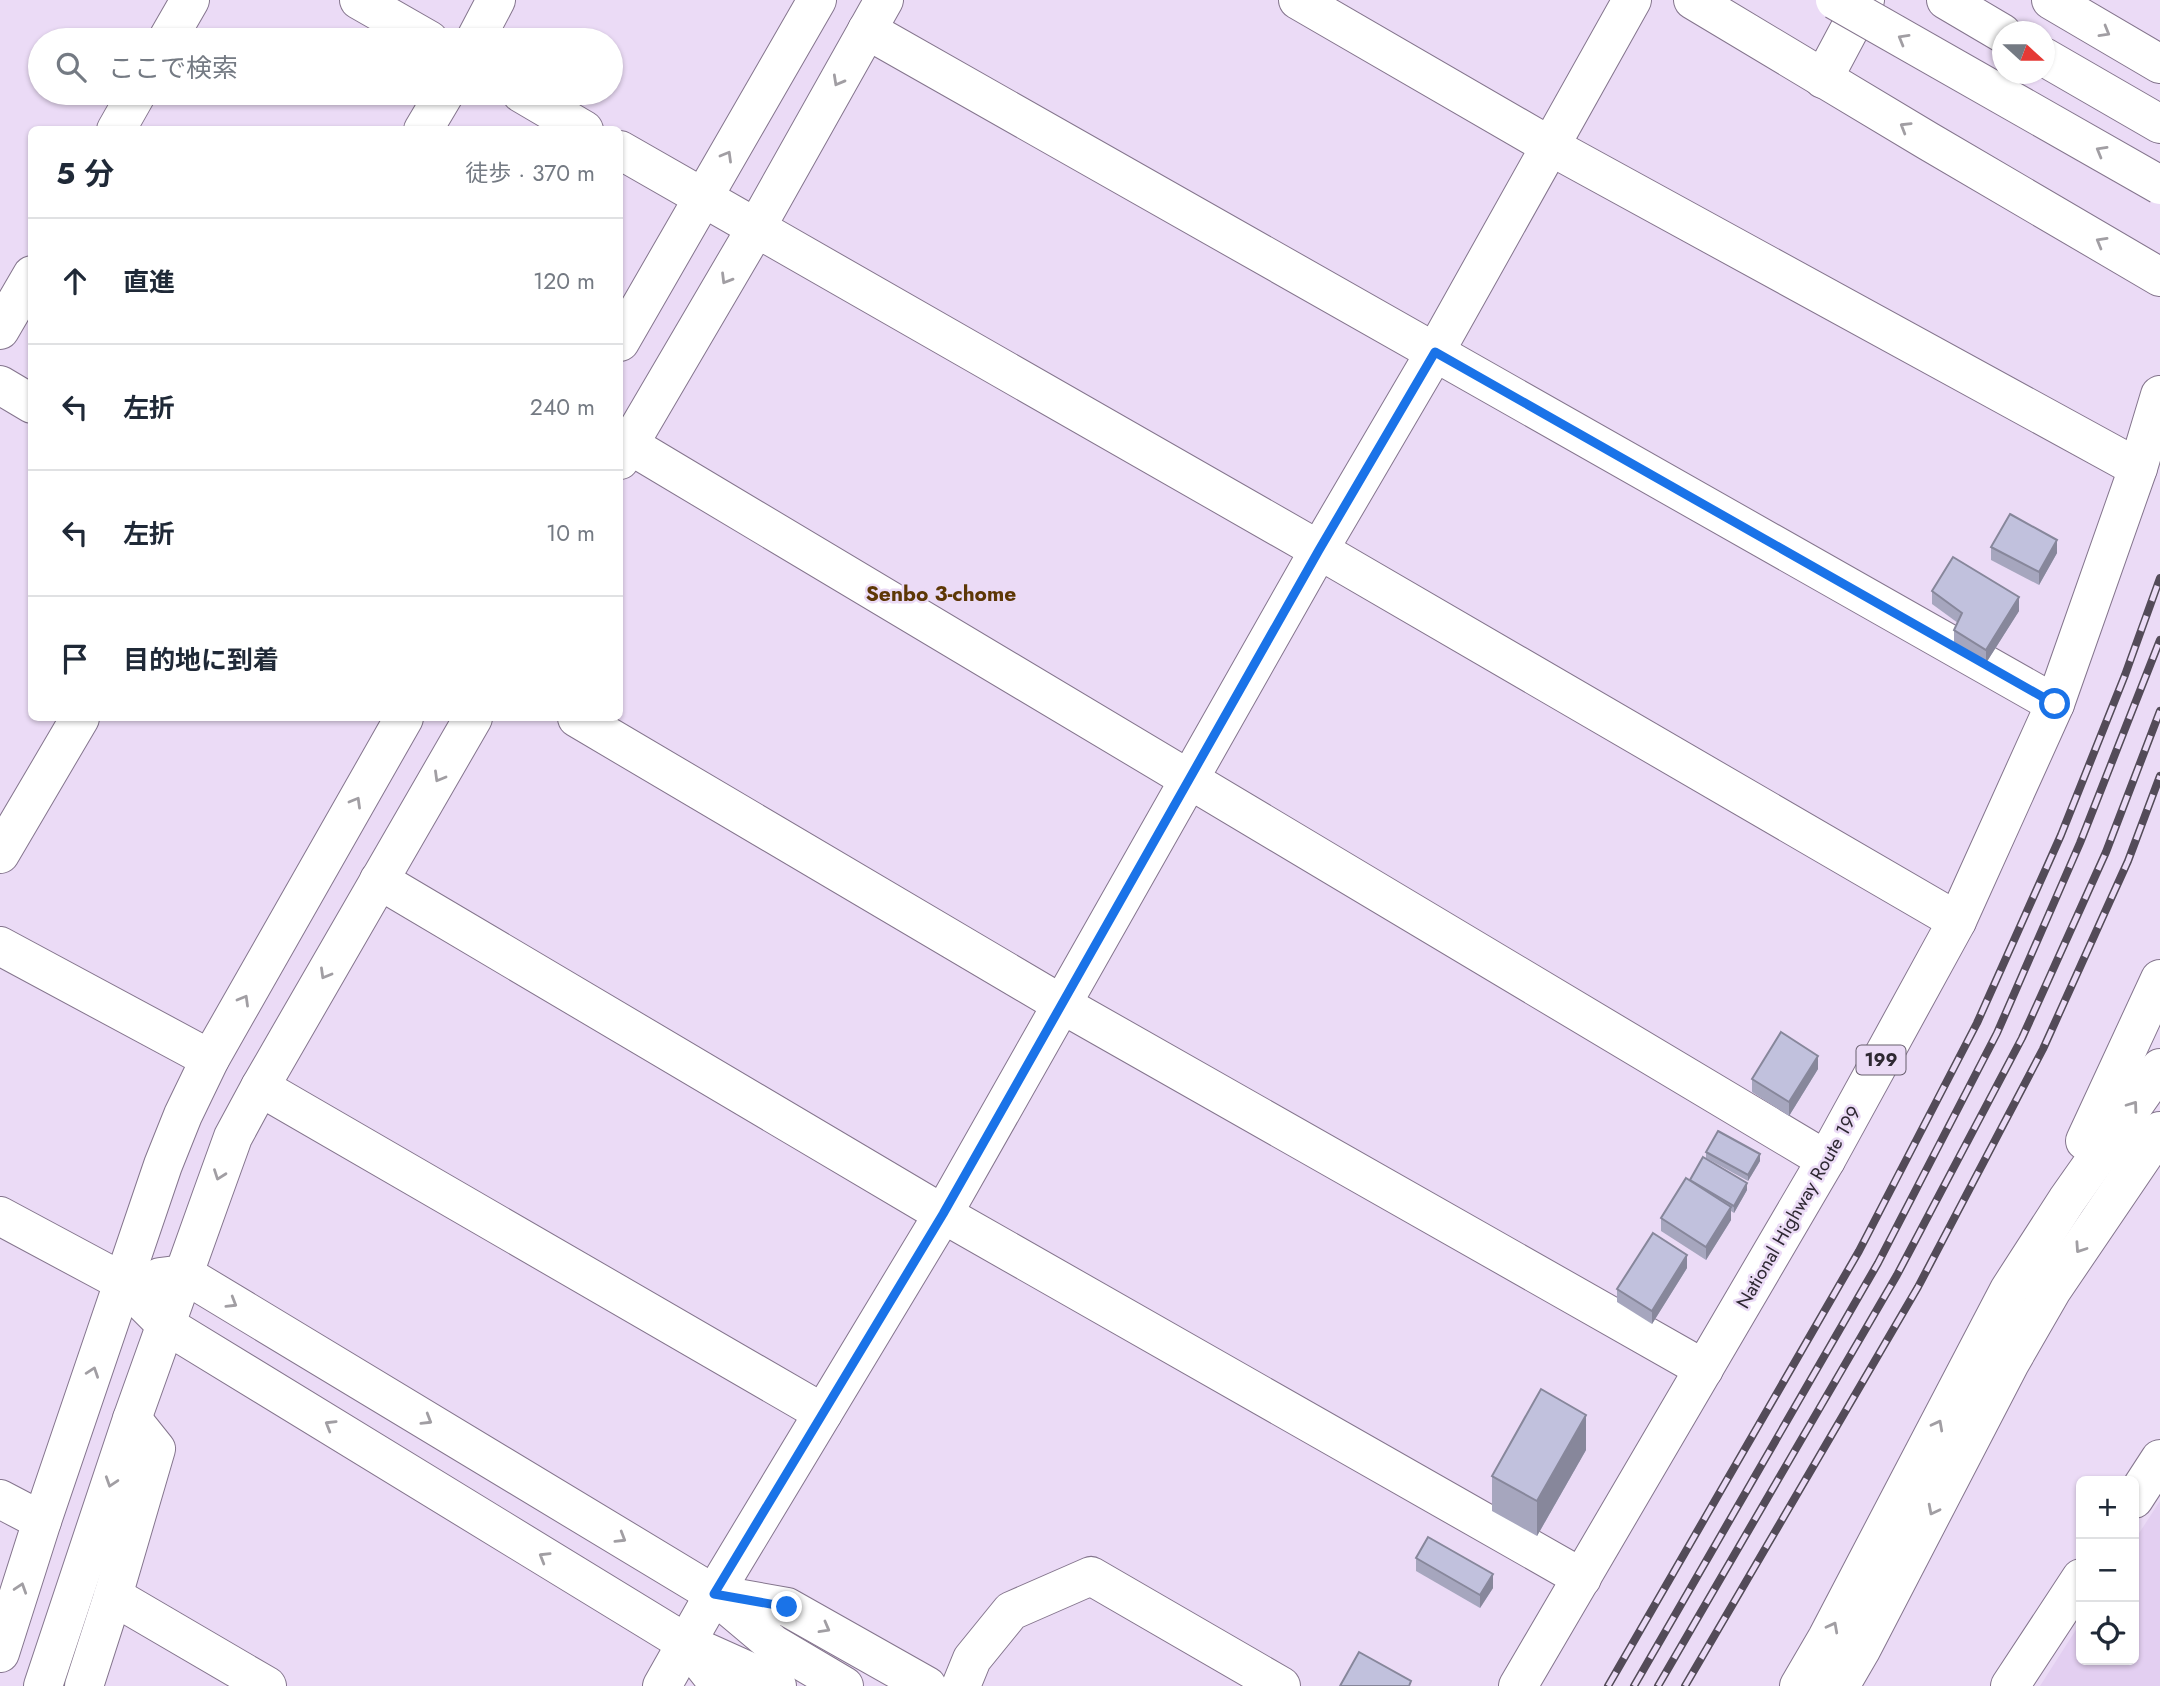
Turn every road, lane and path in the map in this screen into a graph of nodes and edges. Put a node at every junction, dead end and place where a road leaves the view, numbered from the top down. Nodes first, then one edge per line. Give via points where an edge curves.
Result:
1 (190, 0) edge
2 (359, 0) edge
3 (496, 0) edge
4 (817, 0) edge
5 (1298, 0) edge
6 (1632, 0) edge
7 (1693, 0) edge
8 (1835, 0) edge
9 (1865, 0) edge
10 (1946, 0) edge
11 (2051, 0) edge
12 (875, 15) edge
13 (1992, 27) edge
14 (174, 28) edge
15 (408, 28) edge
16 (481, 28) edge
17 (2055, 63) edge
18 (2160, 64) edge
19 (1823, 79) junction
20 (130, 105) edge
21 (438, 105) edge
22 (541, 105) edge
23 (2160, 124) edge
24 (118, 126) edge
25 (426, 126) edge
26 (577, 126) edge
27 (1550, 146) junction
28 (623, 152) edge
29 (2160, 185) edge
30 (703, 198) junction
31 (756, 228) junction
32 (2160, 277) edge
33 (28, 282) edge
34 (0, 330) edge
35 (623, 337) edge
36 (1435, 352) junction
37 (0, 385) edge
38 (2160, 396) edge
39 (28, 402) edge
40 (624, 452) edge
41 (2138, 468) junction
42 (1319, 550) junction
43 (2055, 704) junction
44 (78, 721) edge
45 (402, 721) edge
46 (471, 721) edge
47 (583, 721) edge
48 (1189, 781) junction
49 (0, 854) edge
50 (379, 880) junction
51 (1957, 921) junction
52 (0, 947) edge
53 (2160, 979) edge
54 (1063, 1004) junction
55 (210, 1059) junction
56 (2160, 1068) edge
57 (260, 1087) junction
58 (2160, 1131) edge
59 (2160, 1148) edge
60 (1826, 1160) junction
61 (943, 1214) junction
62 (0, 1216) edge
63 (2101, 1217) junction
64 (184, 1274) junction
65 (123, 1282) junction
66 (2010, 1290) junction
67 (166, 1325) junction
68 (1704, 1368) junction
69 (823, 1413) junction
70 (132, 1419) junction
71 (2160, 1459) edge
72 (2139, 1491) edge
73 (0, 1499) edge
74 (42, 1521) junction
75 (1582, 1578) junction
76 (2076, 1586) edge
77 (714, 1594) junction
78 (113, 1596) junction
79 (686, 1643) junction
80 (0, 1653) edge
81 (43, 1686) edge
82 (84, 1686) edge
83 (268, 1686) edge
84 (662, 1686) edge
85 (720, 1686) edge
86 (777, 1686) edge
87 (844, 1686) edge
88 (927, 1686) edge
89 (961, 1686) edge
90 (1281, 1686) edge
91 (1518, 1686) edge
92 (1799, 1686) edge
93 (1840, 1686) edge
94 (2010, 1686) edge

1 - 14 main road
2 - 15 main road
3 - 16 main road
30 -> 4 main road
5 - 27 main road
6 - 27 main road
7 - 19 main road
29 -> 8 main road, bridge
9 - 19 main road
10 - 13 main road
11 -> 18 main road
12 -> 31 main road
12 - 36 main road
17 - 23 main road
32 -> 19 main road
20 - 24 main road
21 - 25 main road
22 - 26 main road
27 - 36 main road
27 - 41 main road
28 - 30 main road
30 - 31 main road
30 - 35 main road
31 -> 40 main road
31 - 42 main road
33 - 34 main road
36 - 42 main road
36 - 43 main road
37 - 39 main road
38 - 41 main road, National Highway Route 199 / 199
40 - 48 main road
41 - 43 main road, National Highway Route 199 / 199
42 - 48 main road
42 - 51 main road
43 - 51 main road, National Highway Route 199 / 199
44 - 49 main road
55 -> 45 main road
46 -> 50 main road
47 - 54 main road
48 - 54 main road
48 - 60 main road
50 -> 57 main road
50 - 61 main road
51 - 60 main road, National Highway Route 199 / 199
52 - 55 main road
53 - 66 main road
54 - 61 main road
54 - 68 main road
55 - 65 main road via 163,1165
66 -> 56 main road
57 -> 64 main road via 233,1137
57 - 69 main road
58 - 63 main road
59 - 63 main road
60 - 68 main road, National Highway Route 199 / 199
61 - 69 main road
61 - 75 main road
62 - 65 main road
63 -> 93 main road via 2010,1363
64 - 65 main road
64 - 67 main road
64 -> 77 main road
65 - 67 main road
74 -> 65 main road
92 -> 66 main road
67 - 70 main road
79 -> 67 main road
68 - 75 main road, National Highway Route 199 / 199
69 - 77 main road
70 - 78 main road via 156,1449
70 -> 81 main road
71 - 72 main road
73 - 74 main road
80 -> 74 main road
75 - 91 main road, National Highway Route 199 / 199
76 - 94 main road
77 - 79 main road
77 - 87 main road via 773,1644
77 -> 88 main road via 787,1607
78 - 82 main road
78 - 83 main road
79 - 84 main road
79 - 85 main road
79 - 86 main road
89 - 90 main road via 972,1659 1011,1611 1091,1576

